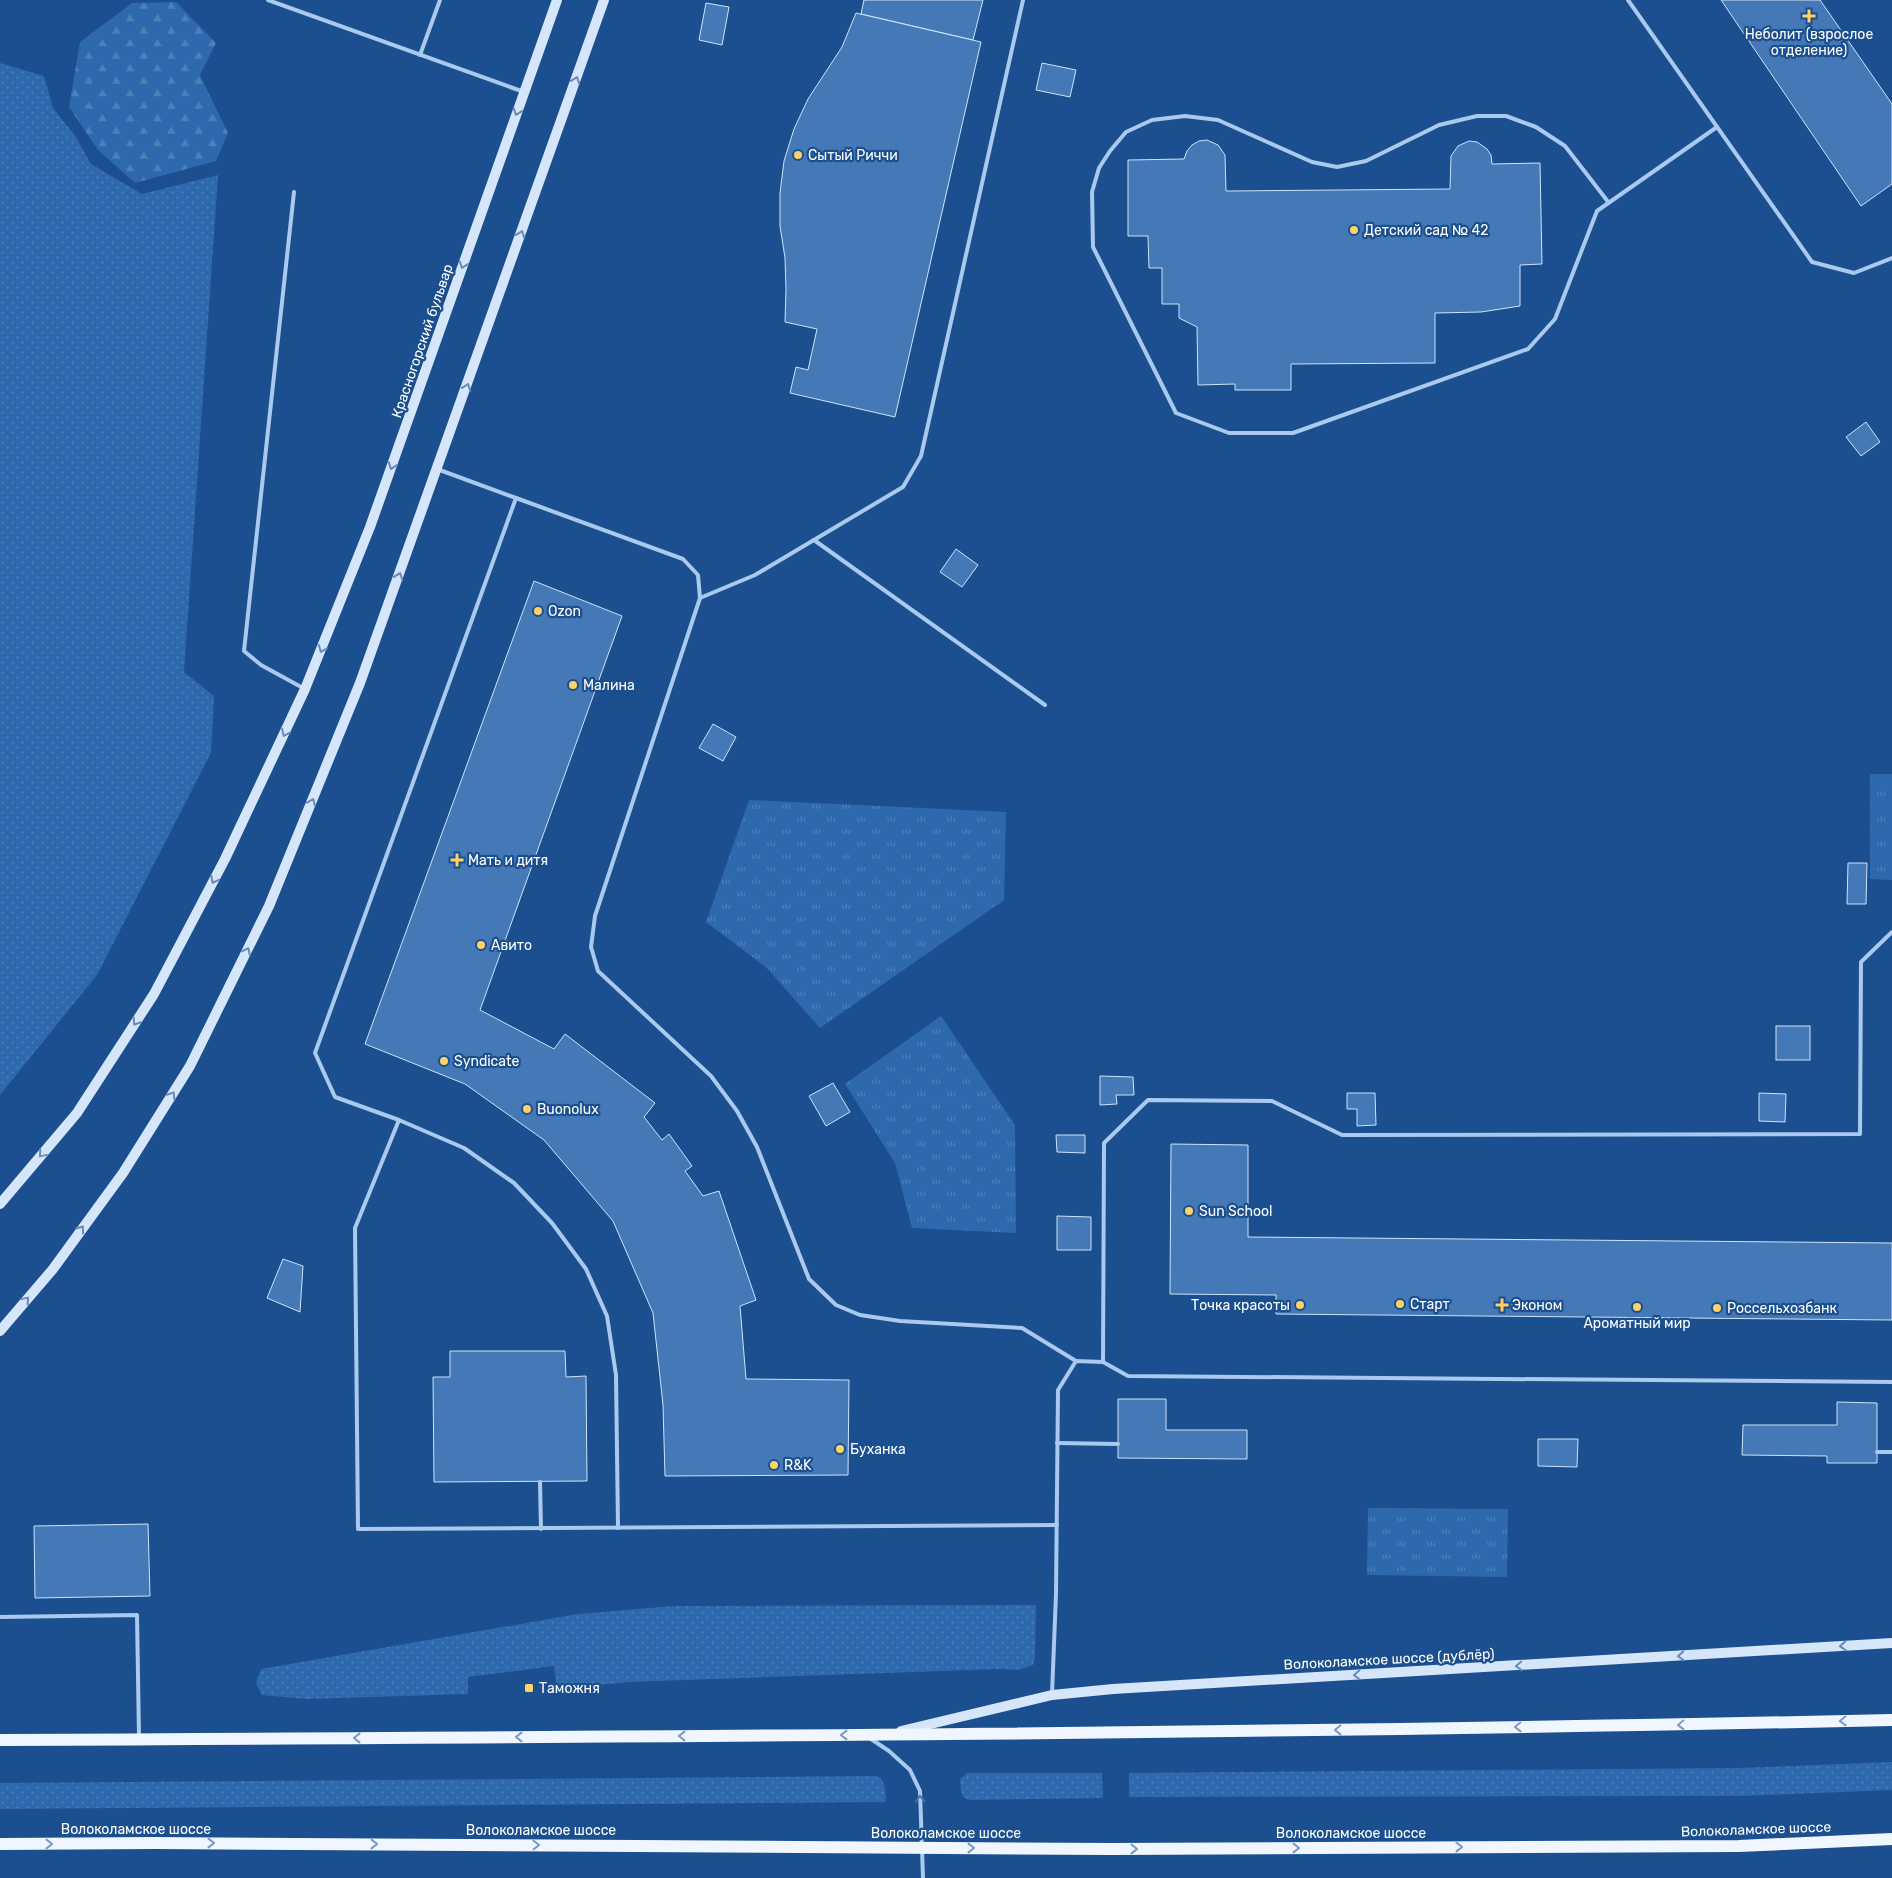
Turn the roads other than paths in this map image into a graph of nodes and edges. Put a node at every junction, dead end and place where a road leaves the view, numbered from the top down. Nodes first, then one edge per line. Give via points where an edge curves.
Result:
1 (268, 0) edge
2 (440, 0) edge
3 (556, 0) edge
4 (604, 0) edge
5 (1023, 0) edge
6 (1628, 0) edge
7 (420, 55) junction
8 (524, 92) junction
9 (1717, 127) junction
10 (294, 192) dead end
11 (1609, 202) junction
12 (1892, 258) edge
13 (437, 469) junction
14 (516, 498) junction
15 (814, 540) junction
16 (700, 598) junction
17 (305, 689) junction
18 (1045, 705) dead end
19 (1892, 932) edge
20 (398, 1120) junction
21 (0, 1204) edge
22 (0, 1331) edge
23 (1076, 1361) junction
24 (1103, 1362) junction
25 (1892, 1382) edge
26 (1057, 1443) junction
27 (1118, 1444) dead end
28 (1877, 1452) dead end
29 (1892, 1452) edge
30 (540, 1482) dead end
31 (1056, 1525) junction
32 (618, 1528) junction
33 (541, 1529) junction
34 (0, 1617) edge
35 (1892, 1643) edge
36 (1052, 1695) junction
37 (1892, 1720) edge
38 (893, 1733) junction
39 (863, 1735) junction
40 (0, 1740) edge
41 (139, 1740) junction
42 (1892, 1839) edge
43 (0, 1844) edge
44 (923, 1848) junction
45 (923, 1878) edge

1 - 7 lane
2 - 7 lane
3 - 8 main road, Красногорский бульвар
13 -> 4 main road
5 - 15 lane via 921,456 903,487
6 - 9 lane
7 - 8 lane
8 -> 17 main road, Красногорский бульвар via 370,527
9 - 11 lane
9 - 12 lane via 1812,262 1854,273
10 - 17 lane via 244,652
11 - 11 lane via 1564,146 1536,127 1506,116 1477,116 1439,125 1366,161 1337,167 1312,162 1218,120 1185,116 1152,120 1126,132 1110,151 1092,192 1093,247 1176,413 1229,433 1293,433 1528,349 1555,319 1597,211
13 - 14 lane
22 -> 13 main road via 53,1269 123,1173 190,1066 269,906 360,683
14 - 16 lane via 683,559 698,575
14 - 20 lane via 315,1053 335,1097
15 - 16 lane via 755,575
15 - 18 lane
16 - 23 lane via 595,916 591,947 598,971 711,1076 737,1112 757,1147 809,1279 836,1305 860,1315 900,1321 1022,1328
17 -> 21 main road, Красногорский бульвар via 226,859 154,994 77,1113
19 - 24 lane via 1861,962 1860,1134 1342,1136 1272,1101 1148,1100 1104,1143
20 - 32 lane via 464,1148 514,1183 552,1223 586,1268 607,1316 616,1375
20 - 33 lane via 355,1228 358,1530
23 - 24 lane
23 - 26 lane via 1058,1390
24 - 25 lane via 1128,1376
26 - 27 lane
26 - 31 lane
28 - 29 lane
30 - 33 lane
31 - 32 lane
31 - 36 lane
32 - 33 lane
34 - 41 lane via 137,1615
35 -> 36 main road, Волоколамское шоссе (дублёр)
36 - 38 main road, Волоколамское шоссе (дублёр)
37 -> 38 main road
38 - 39 main road
39 -> 41 main road
44 -> 39 lane via 920,1792 910,1770 890,1751
40 - 41 main road
44 -> 42 main road, Волоколамское шоссе via 1739,1846
43 -> 44 main road, Волоколамское шоссе
44 - 45 lane

